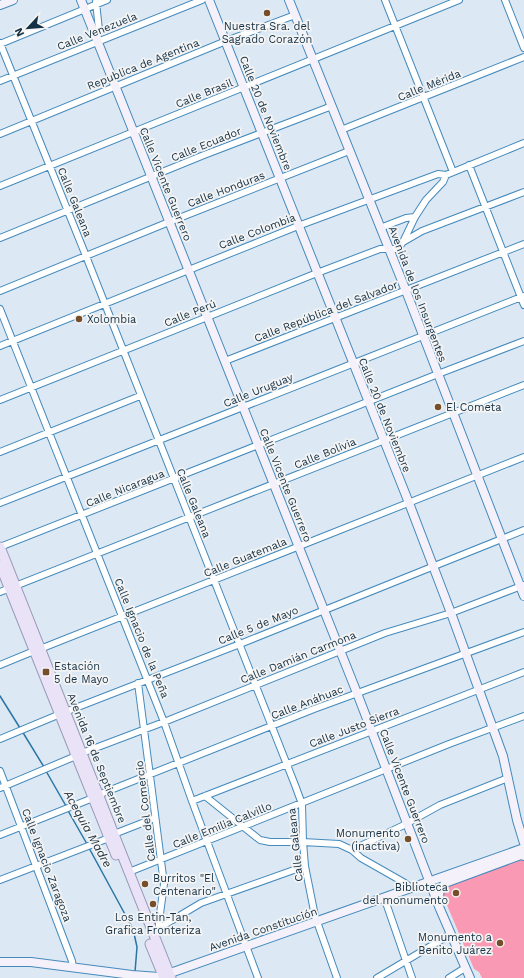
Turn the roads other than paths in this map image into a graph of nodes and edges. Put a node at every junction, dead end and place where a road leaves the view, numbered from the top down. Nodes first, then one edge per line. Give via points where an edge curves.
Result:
1 (13, 0) edge
2 (81, 0) edge
3 (107, 0) edge
4 (202, 0) edge
5 (209, 0) edge
6 (289, 0) edge
7 (386, 0) edge
8 (459, 0) edge
9 (505, 0) edge
10 (96, 2) edge
11 (0, 5) edge
12 (85, 8) junction
13 (295, 15) junction
14 (396, 26) junction
15 (98, 40) junction
16 (226, 41) junction
17 (0, 44) edge
18 (524, 48) edge
19 (524, 57) edge
20 (312, 59) junction
21 (13, 76) junction
22 (0, 81) edge
23 (116, 86) junction
24 (244, 87) junction
25 (424, 97) junction
26 (332, 106) junction
27 (31, 121) junction
28 (341, 130) junction
29 (134, 132) junction
30 (261, 133) junction
31 (0, 134) edge
32 (524, 143) edge
33 (349, 151) junction
34 (469, 165) junction
35 (50, 166) junction
36 (453, 172) junction
37 (446, 175) junction
38 (152, 177) junction
39 (280, 179) junction
40 (0, 186) edge
41 (524, 192) edge
42 (369, 199) junction
43 (486, 208) junction
44 (67, 212) junction
45 (416, 216) junction
46 (170, 222) junction
47 (298, 226) junction
48 (380, 228) junction
49 (0, 238) edge
50 (402, 242) junction
51 (524, 244) edge
52 (388, 249) junction
53 (503, 253) junction
54 (86, 256) junction
55 (188, 269) junction
56 (317, 273) junction
57 (0, 291) edge
58 (406, 291) junction
59 (523, 297) edge
60 (104, 304) junction
61 (524, 304) edge
62 (0, 309) edge
63 (207, 317) junction
64 (335, 319) junction
65 (423, 336) junction
66 (12, 341) junction
67 (524, 341) edge
68 (0, 346) edge
69 (123, 351) junction
70 (225, 361) junction
71 (352, 363) junction
72 (438, 374) junction
73 (524, 385) edge
74 (31, 387) junction
75 (140, 396) junction
76 (0, 400) edge
77 (368, 402) junction
78 (243, 406) junction
79 (452, 413) junction
80 (49, 433) junction
81 (384, 440) junction
82 (158, 441) junction
83 (258, 445) junction
84 (0, 452) edge
85 (524, 457) edge
86 (477, 476) junction
87 (67, 477) junction
88 (173, 479) junction
89 (274, 484) junction
90 (0, 503) edge
91 (409, 503) junction
92 (82, 516) junction
93 (189, 518) junction
94 (524, 530) edge
95 (502, 539) junction
96 (298, 546) junction
97 (0, 547) edge
98 (97, 553) junction
99 (0, 565) edge
100 (433, 566) junction
101 (214, 580) junction
102 (522, 586) edge
103 (12, 587) junction
104 (0, 592) edge
105 (524, 596) edge
106 (324, 610) junction
107 (451, 613) junction
108 (122, 616) junction
109 (524, 632) edge
110 (240, 644) junction
111 (37, 650) junction
112 (340, 651) junction
113 (466, 653) junction
114 (0, 665) edge
115 (524, 672) edge
116 (148, 679) junction
117 (138, 683) junction
118 (256, 684) junction
119 (479, 690) junction
120 (357, 694) junction
121 (62, 713) junction
122 (524, 716) edge
123 (164, 722) junction
124 (272, 726) junction
125 (493, 728) junction
126 (145, 729) junction
127 (372, 731) junction
128 (0, 739) edge
129 (79, 754) junction
130 (178, 762) junction
131 (288, 764) junction
132 (387, 770) junction
133 (0, 771) edge
134 (151, 774) junction
135 (508, 778) junction
136 (3, 787) edge
137 (96, 796) junction
138 (205, 796) junction
139 (192, 801) junction
140 (302, 804) junction
141 (155, 818) junction
142 (407, 823) junction
143 (22, 827) junction
144 (243, 827) junction
145 (0, 836) edge
146 (111, 836) junction
147 (207, 841) junction
148 (303, 842) junction
149 (524, 843) edge
150 (524, 848) edge
151 (352, 850) junction
152 (524, 856) edge
153 (161, 860) junction
154 (36, 866) junction
155 (305, 866) junction
156 (129, 872) junction
157 (0, 880) edge
158 (429, 882) junction
159 (411, 888) junction
160 (227, 894) junction
161 (384, 897) junction
162 (440, 909) junction
163 (317, 921) junction
164 (156, 930) junction
165 (451, 934) junction
166 (246, 946) junction
167 (407, 960) junction
168 (0, 962) edge
169 (73, 968) junction
170 (465, 968) junction
171 (131, 976) edge
172 (166, 976) edge
173 (258, 978) edge
174 (337, 978) edge
175 (377, 978) edge
176 (412, 978) edge
177 (449, 978) edge
178 (470, 978) edge

1 - 11 main road
2 - 12 main road, Calle Vicente Guerrero
3 - 10 street
4 - 15 street, Calle Venezuela
5 - 16 main road, Calle 20 de Noviembre
6 - 13 main road, Avenida de los Insurgentes
7 - 14 street
8 - 14 street, Calle Brasil
9 - 18 street
10 - 12 street
10 - 15 street
12 - 15 main road, Calle Vicente Guerrero
12 - 17 street
13 - 16 street, Republica de Agentina
13 - 20 main road, Avenida de los Insurgentes
14 - 20 street, Calle Brasil
14 - 25 street
15 - 21 street, Calle Venezuela
15 - 23 main road, Calle Vicente Guerrero
16 - 23 street, Republica de Agentina
16 - 24 main road, Calle 20 de Noviembre
17 - 21 street, Calle Galeana
19 - 25 street, Calle Mérida
20 - 24 street, Calle Brasil
20 - 26 main road, Avenida de los Insurgentes
21 - 22 street, Calle Venezuela
21 - 27 street, Calle Galeana
23 - 27 street, Republica de Agentina
23 - 29 main road, Calle Vicente Guerrero
24 - 29 street, Calle Brasil
24 - 30 main road, Calle 20 de Noviembre
25 - 28 street, Calle Mérida
25 - 36 street
26 - 28 main road, Avenida de los Insurgentes
26 - 30 street, Calle Ecuador
27 - 31 street, Republica de Agentina
27 - 35 street, Calle Galeana
28 - 33 main road, Avenida de los Insurgentes
29 - 35 street, Calle Brasil
29 - 38 main road, Calle Vicente Guerrero
30 - 38 street, Calle Ecuador
30 - 39 main road, Calle 20 de Noviembre
32 - 34 street, Calle Colombia
33 - 39 street, Calle Honduras
33 - 42 main road, Avenida de los Insurgentes
34 - 36 street, Calle Colombia
34 - 43 street
35 - 40 street, Calle Brasil
35 - 44 street, Calle Galeana
36 - 37 street, Calle Colombia
37 - 42 street, Calle Colombia via 438,174
37 - 45 street
38 - 44 street, Calle Ecuador
38 - 46 main road, Calle Vicente Guerrero
39 - 46 street, Calle Honduras
39 - 47 main road, Calle 20 de Noviembre
41 - 43 street
42 - 47 street, Calle Colombia
42 - 48 main road, Avenida de los Insurgentes
43 - 50 street via 422,231
43 - 53 street
44 - 49 street, Calle Ecuador
44 - 54 street, Calle Galeana
45 - 48 street
45 - 50 street
46 - 54 street, Calle Honduras
46 - 55 main road, Calle Vicente Guerrero
47 - 55 street, Calle Colombia
47 - 56 main road, Calle 20 de Noviembre
48 - 52 main road, Avenida de los Insurgentes
50 - 52 street, Calle Perú via 399,247
51 - 53 street, Calle República del Salvador
52 - 56 street, Calle Perú via 380,249
52 - 58 main road, Avenida de los Insurgentes
53 - 58 street, Calle República del Salvador
53 - 59 street
54 - 57 street, Calle Honduras
54 - 60 street, Calle Galeana
55 - 60 street, Calle Colombia
55 - 63 main road, Calle Vicente Guerrero
56 - 63 street, Calle Perú
56 - 64 main road, Calle 20 de Noviembre
58 - 64 street, Calle República del Salvador
58 - 65 main road, Avenida de los Insurgentes
59 - 61 street
59 - 65 street, Calle Uruguay
60 - 66 street, Calle Colombia
60 - 69 street, Calle Galeana
62 - 66 street, Calle Ignacio de la Peña
63 - 69 street, Calle Perú
63 - 70 main road, Calle Vicente Guerrero
64 - 70 street, Calle República del Salvador
64 - 71 main road, Calle 20 de Noviembre
65 - 71 street, Calle Uruguay
65 - 72 main road, Avenida de los Insurgentes
66 - 68 street, Calle Colombia
66 - 74 street, Calle Ignacio de la Peña
67 - 72 street, Calle Nicaragua
69 - 74 street, Calle Perú
69 - 75 street, Calle Galeana
70 - 78 main road, Calle Vicente Guerrero
71 - 77 main road, Calle 20 de Noviembre
71 - 78 street, Calle Uruguay
72 - 77 street, Calle Nicaragua
72 - 79 main road, Avenida de los Insurgentes
73 - 79 street, Calle Bolivia
74 - 76 street, Calle Perú
74 - 80 street, Calle Ignacio de la Peña
75 - 80 street
75 - 82 street, Calle Galeana
77 - 81 main road, Calle 20 de Noviembre
77 - 83 street, Calle Nicaragua
78 - 82 street, Calle Uruguay
78 - 83 main road, Calle Vicente Guerrero
79 - 81 street, Calle Bolivia
79 - 86 main road, Avenida de los Insurgentes
80 - 84 street
80 - 87 street, Calle Ignacio de la Peña
81 - 89 street, Calle Bolivia
81 - 91 main road, Calle 20 de Noviembre
82 - 87 street, Calle Uruguay
82 - 88 street, Calle Galeana
83 - 88 street, Calle Nicaragua
83 - 89 main road, Calle Vicente Guerrero
85 - 86 street, Calle Guatemala
86 - 91 street, Calle Guatemala
86 - 95 main road, Avenida de los Insurgentes
87 - 90 street, Calle Uruguay
87 - 92 street, Calle Ignacio de la Peña
88 - 92 street, Calle Nicaragua
88 - 93 street, Calle Galeana
89 - 93 street, Calle Bolivia
89 - 96 main road, Calle Vicente Guerrero
91 - 96 street, Calle Guatemala
91 - 100 main road, Calle 20 de Noviembre
92 - 97 street, Calle Nicaragua
92 - 98 street, Calle Ignacio de la Peña
93 - 98 street, Calle Bolivia
93 - 101 street, Calle Galeana
94 - 95 street, Calle 5 de Mayo
95 - 100 street, Calle 5 de Mayo
95 - 102 main road, Avenida de los Insurgentes
96 - 101 street, Calle Guatemala
96 - 106 main road, Calle Vicente Guerrero
97 - 103 main road, Avenida 16 de Septiembre
98 - 103 street, Calle Bolivia
98 - 108 street, Calle Ignacio de la Peña
99 - 103 main road, Avenida 16 de Septiembre
100 - 106 street, Calle 5 de Mayo
100 - 107 main road, Calle 20 de Noviembre
101 - 108 street, Calle Guatemala
101 - 110 street, Calle Galeana
102 - 105 main road, Avenida de los Insurgentes
102 - 107 street, Calle Damián Carmona
103 - 104 street, Calle Bolivia
103 - 111 main road, Avenida 16 de Septiembre
106 - 110 street, Calle 5 de Mayo
106 - 112 main road, Calle Vicente Guerrero
107 - 112 street, Calle Damián Carmona via 408,625
107 - 113 main road, Calle 20 de Noviembre
108 - 111 street, Calle Guatemala
108 - 116 street, Calle Ignacio de la Peña
109 - 113 street, Calle Anáhuac
110 - 116 street, Calle 5 de Mayo
110 - 118 street, Calle Galeana
111 - 114 street, Calle Guatemala
111 - 121 main road, Avenida 16 de Septiembre
112 - 118 street, Calle Damián Carmona
112 - 120 main road, Calle Vicente Guerrero
113 - 119 main road, Calle 20 de Noviembre
113 - 120 street, Calle Anáhuac
115 - 119 street, Calle Justo Sierra
116 - 117 street, Calle 5 de Mayo
116 - 123 street, Calle Ignacio de la Peña
117 - 121 street, Calle 5 de Mayo
117 - 126 street, Calle del Comercio
118 - 123 street, Calle Damián Carmona
118 - 124 street, Calle Galeana
119 - 125 main road, Calle 20 de Noviembre
119 - 127 street, Calle Justo Sierra
120 - 124 street, Calle Anáhuac
120 - 127 main road, Calle Vicente Guerrero
121 - 128 street, Calle 5 de Mayo
121 - 129 main road, Avenida 16 de Septiembre
122 - 125 street, Calle Emilia Calvillo
123 - 126 street, Calle Damián Carmona
123 - 130 street, Calle Ignacio de la Peña
124 - 130 street, Calle Anáhuac
124 - 131 street, Calle Galeana
125 - 132 street, Calle Emilia Calvillo
125 - 135 main road, Calle 20 de Noviembre
126 - 129 street, Calle Damián Carmona
126 - 134 street, Calle del Comercio
127 - 131 street, Calle Justo Sierra
127 - 132 main road, Calle Vicente Guerrero
129 - 136 street, Calle Damián Carmona
129 - 137 main road, Avenida 16 de Septiembre
130 - 134 street, Calle Anáhuac
130 - 139 street, Calle Ignacio de la Peña
131 - 138 street, Calle Justo Sierra
131 - 140 street, Calle Galeana
132 - 140 street, Calle Emilia Calvillo
132 - 142 main road, Calle Vicente Guerrero
133 - 136 street, Calle Ignacio Zaragoza
134 - 137 street, Calle Anáhuac
134 - 141 street, Calle del Comercio
135 - 142 street via 445,803
135 - 149 main road, Calle 20 de Noviembre
136 - 143 street, Calle Ignacio Zaragoza
137 - 143 street, Calle Anáhuac
137 - 146 main road, Avenida 16 de Septiembre
138 - 139 street, Calle Justo Sierra
138 - 144 street
139 - 147 street, Calle Ignacio de la Peña
140 - 144 street, Calle Emilia Calvillo
140 - 148 street, Calle Galeana
141 - 146 street
141 - 153 street, Calle del Comercio
142 - 151 street
142 - 158 main road, Calle Vicente Guerrero
143 - 145 street, Calle Anáhuac
143 - 154 street, Calle Ignacio Zaragoza
144 - 147 street, Calle Emilia Calvillo
144 - 148 street via 265,842
146 - 154 street
146 - 156 main road, Avenida 16 de Septiembre
146 - 172 main road, Avenida 16 de Septiembre
147 - 153 street, Calle Emilia Calvillo
147 - 160 street, Calle Ignacio de la Peña
148 - 151 street via 339,844
148 - 155 street, Calle Galeana
150 - 158 main road, Avenida Constitución
151 - 159 street
152 - 162 main road via 445,884 439,893
153 - 156 street, Calle Emilia Calvillo
153 - 164 street, Calle del Comercio via 164,884
154 - 157 street
154 - 169 street, Calle Ignacio Zaragoza
155 - 160 street
155 - 163 street, Calle Galeana
156 - 164 main road, Avenida 16 de Septiembre
158 - 159 main road, Avenida Constitución
158 - 162 main road, Calle Vicente Guerrero
159 - 161 main road, Avenida Constitución
160 - 164 street via 192,907
160 - 166 street, Calle Ignacio de la Peña
161 - 163 main road, Avenida Constitución
161 - 167 street
162 - 165 main road, Calle Vicente Guerrero
163 - 166 main road, Avenida Constitución
163 - 174 street, Calle Galeana
164 - 172 main road, Avenida 16 de Septiembre
165 - 167 street
165 - 170 main road, Calle Vicente Guerrero
166 - 172 main road, Avenida Constitución
166 - 173 street, Calle Ignacio de la Peña
167 - 175 street
167 - 176 street
168 - 169 main road, Avenida Constitución via 31,962
169 - 171 main road, Avenida Constitución
170 - 177 street
170 - 178 main road, Calle Vicente Guerrero
171 - 172 main road, Avenida Constitución

